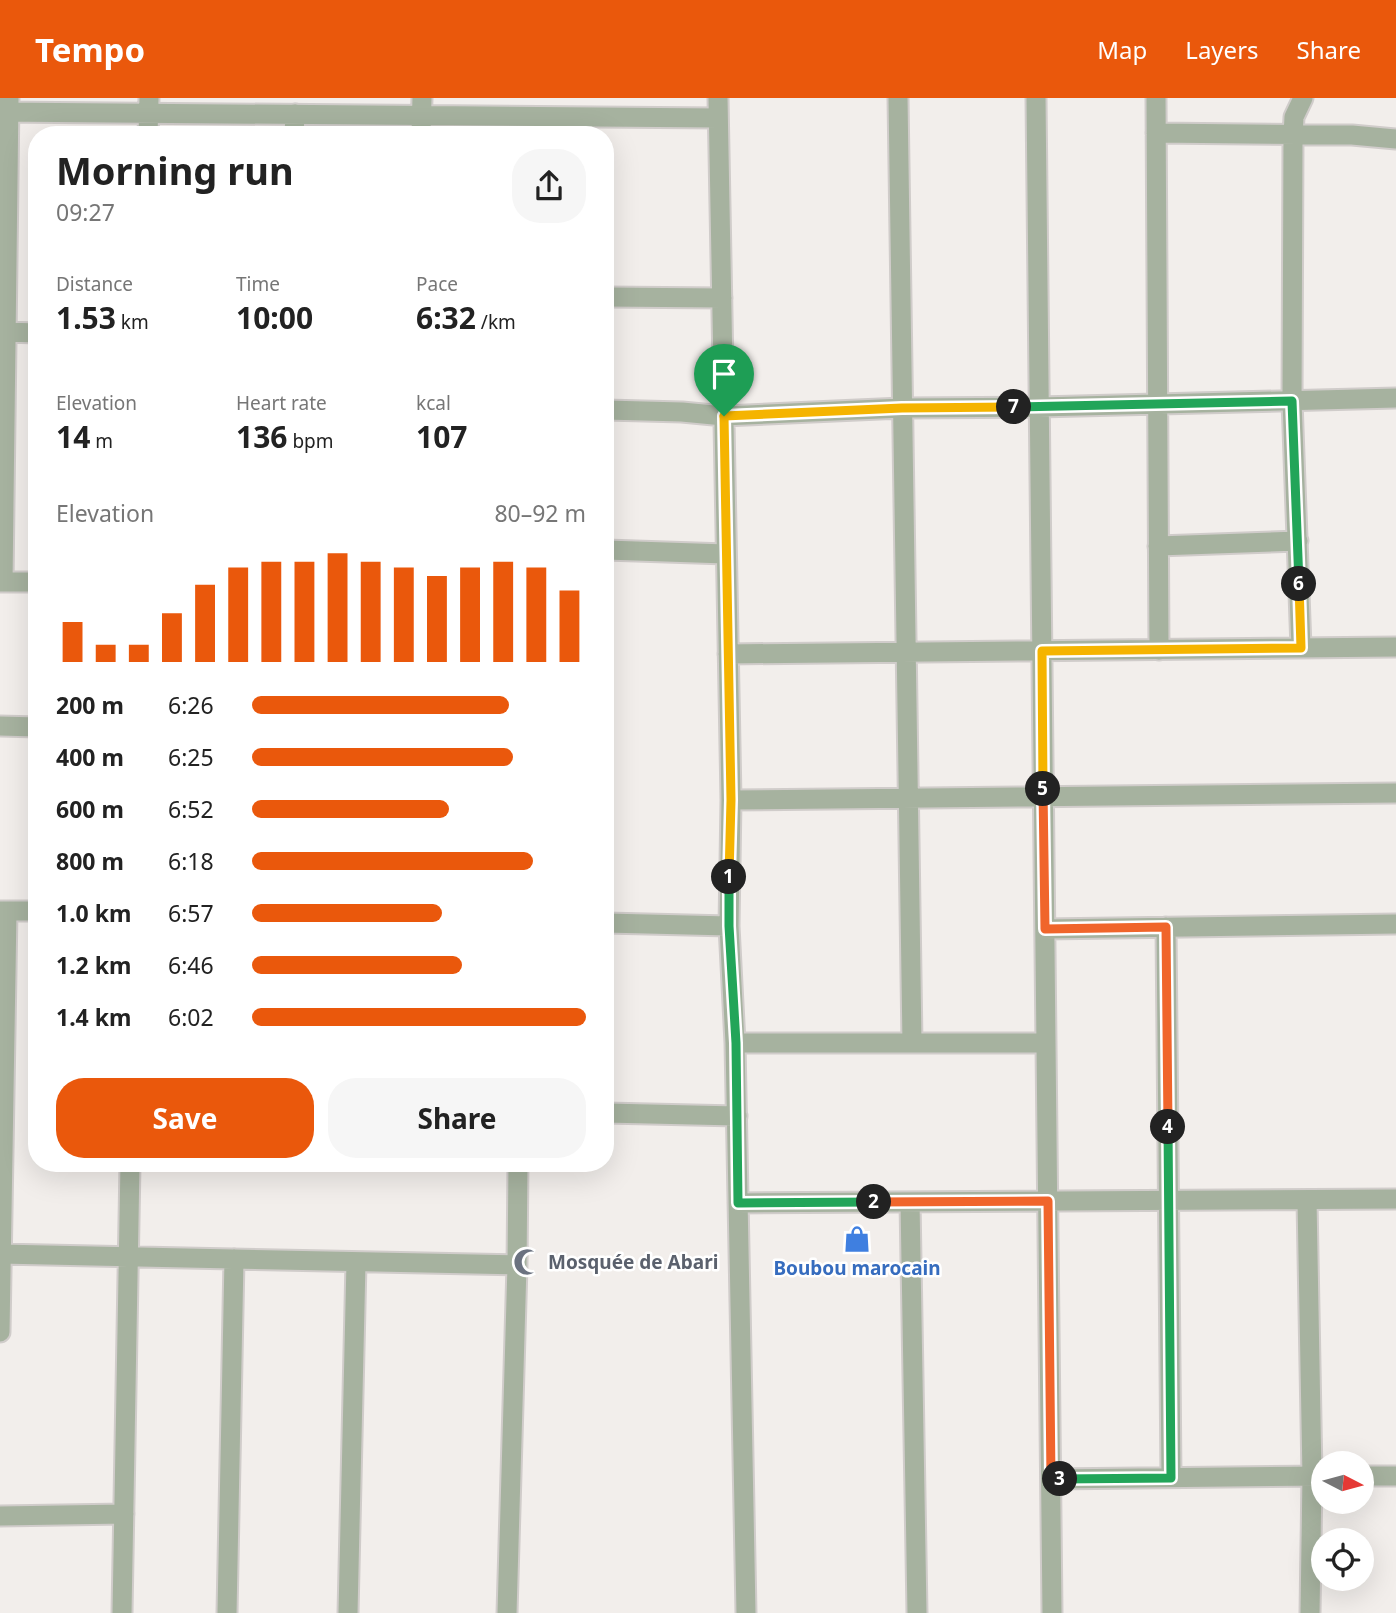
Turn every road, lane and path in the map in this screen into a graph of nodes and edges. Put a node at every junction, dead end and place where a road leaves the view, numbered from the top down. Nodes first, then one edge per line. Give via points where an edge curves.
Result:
1 (898, 98) edge
2 (1036, 98) edge
3 (1156, 98) edge
4 (1303, 98) edge
5 (149, 106) edge
6 (6, 107) edge
7 (718, 108) edge
8 (295, 114) junction
9 (421, 116) edge
10 (148, 126) edge
11 (294, 126) edge
12 (1156, 133) junction
13 (1293, 135) junction
14 (1396, 139) edge
15 (3, 278) edge
16 (614, 297) edge
17 (722, 298) junction
18 (6, 332) junction
19 (28, 333) edge
20 (1396, 398) edge
21 (1292, 401) junction
22 (1158, 404) junction
23 (1039, 407) junction
24 (902, 408) junction
25 (614, 410) edge
26 (724, 416) junction
27 (2, 427) edge
28 (1298, 541) junction
29 (1158, 546) junction
30 (614, 550) edge
31 (726, 554) junction
32 (2, 582) edge
33 (28, 582) edge
34 (1396, 647) edge
35 (1301, 648) junction
36 (1159, 650) junction
37 (1042, 651) junction
38 (906, 652) junction
39 (728, 654) junction
40 (0, 726) edge
41 (28, 727) edge
42 (1396, 793) edge
43 (1044, 797) junction
44 (908, 798) junction
45 (731, 800) junction
46 (4, 911) edge
47 (28, 911) edge
48 (614, 923) edge
49 (1396, 924) edge
50 (729, 926) junction
51 (1166, 927) junction
52 (1045, 929) junction
53 (736, 1043) junction
54 (912, 1043) junction
55 (1046, 1043) junction
56 (614, 1113) edge
57 (737, 1116) junction
58 (130, 1172) edge
59 (518, 1172) edge
60 (1396, 1199) edge
61 (1168, 1200) junction
62 (1307, 1200) junction
63 (1048, 1201) junction
64 (910, 1202) junction
65 (738, 1203) junction
66 (1, 1254) edge
67 (128, 1257) junction
68 (234, 1259) junction
69 (356, 1262) junction
70 (517, 1265) junction
71 (0, 1332) edge
72 (1317, 1451) edge
73 (1311, 1476) edge
74 (1374, 1476) edge
75 (1396, 1476) edge
76 (1171, 1478) junction
77 (1051, 1479) junction
78 (124, 1514) junction
79 (1316, 1514) edge
80 (0, 1516) edge
81 (122, 1613) edge
82 (228, 1613) edge
83 (348, 1613) edge
84 (507, 1613) edge
85 (746, 1613) edge
86 (917, 1613) edge
87 (1052, 1613) edge
88 (1310, 1613) edge

1 - 24 street
2 - 23 street
3 - 12 street
4 - 13 street via 1294,117
5 - 6 street
5 - 8 street
5 - 10 street
6 - 15 street
7 - 9 street
7 - 17 street
8 - 9 street
8 - 11 street
12 - 13 street
12 - 22 street
13 - 14 street
13 - 21 street
15 - 18 street
16 - 17 street
17 - 26 street
18 - 19 street
18 - 27 street
20 - 21 street
21 - 22 street
21 - 28 street
22 - 23 street
22 - 29 street
23 - 24 street
23 - 37 street
24 - 26 street
24 - 38 street
25 - 26 street
26 - 31 street
27 - 32 street
28 - 29 street
28 - 35 street
29 - 36 street
30 - 31 street
31 - 39 street
32 - 33 street
34 - 35 street
35 - 36 street
36 - 37 street
37 - 38 street
37 - 43 street
38 - 39 street
38 - 44 street
39 - 45 street
40 - 41 street
42 - 43 street
43 - 44 street
43 - 52 street
44 - 45 street
44 - 54 street
45 - 50 street
46 - 47 street
46 - 66 street
48 - 50 street
49 - 51 street
50 - 53 street
51 - 52 street
51 - 61 street
52 - 55 street
53 - 54 street
53 - 57 street
54 - 55 street
55 - 63 street
56 - 57 street
57 - 65 street
58 - 67 street
59 - 70 street
60 - 62 street
61 - 62 street
61 - 63 street
61 - 76 street
62 - 72 street
63 - 64 street
63 - 77 street
64 - 65 street
64 - 86 street
65 - 85 street
66 - 67 street
66 - 71 street
67 - 68 street
67 - 78 street
68 - 69 street
68 - 82 street
69 - 70 street
69 - 83 street
70 - 84 street
73 - 76 street
74 - 75 street
76 - 77 street
77 - 87 street
78 - 80 street
78 - 81 street
79 - 88 street

